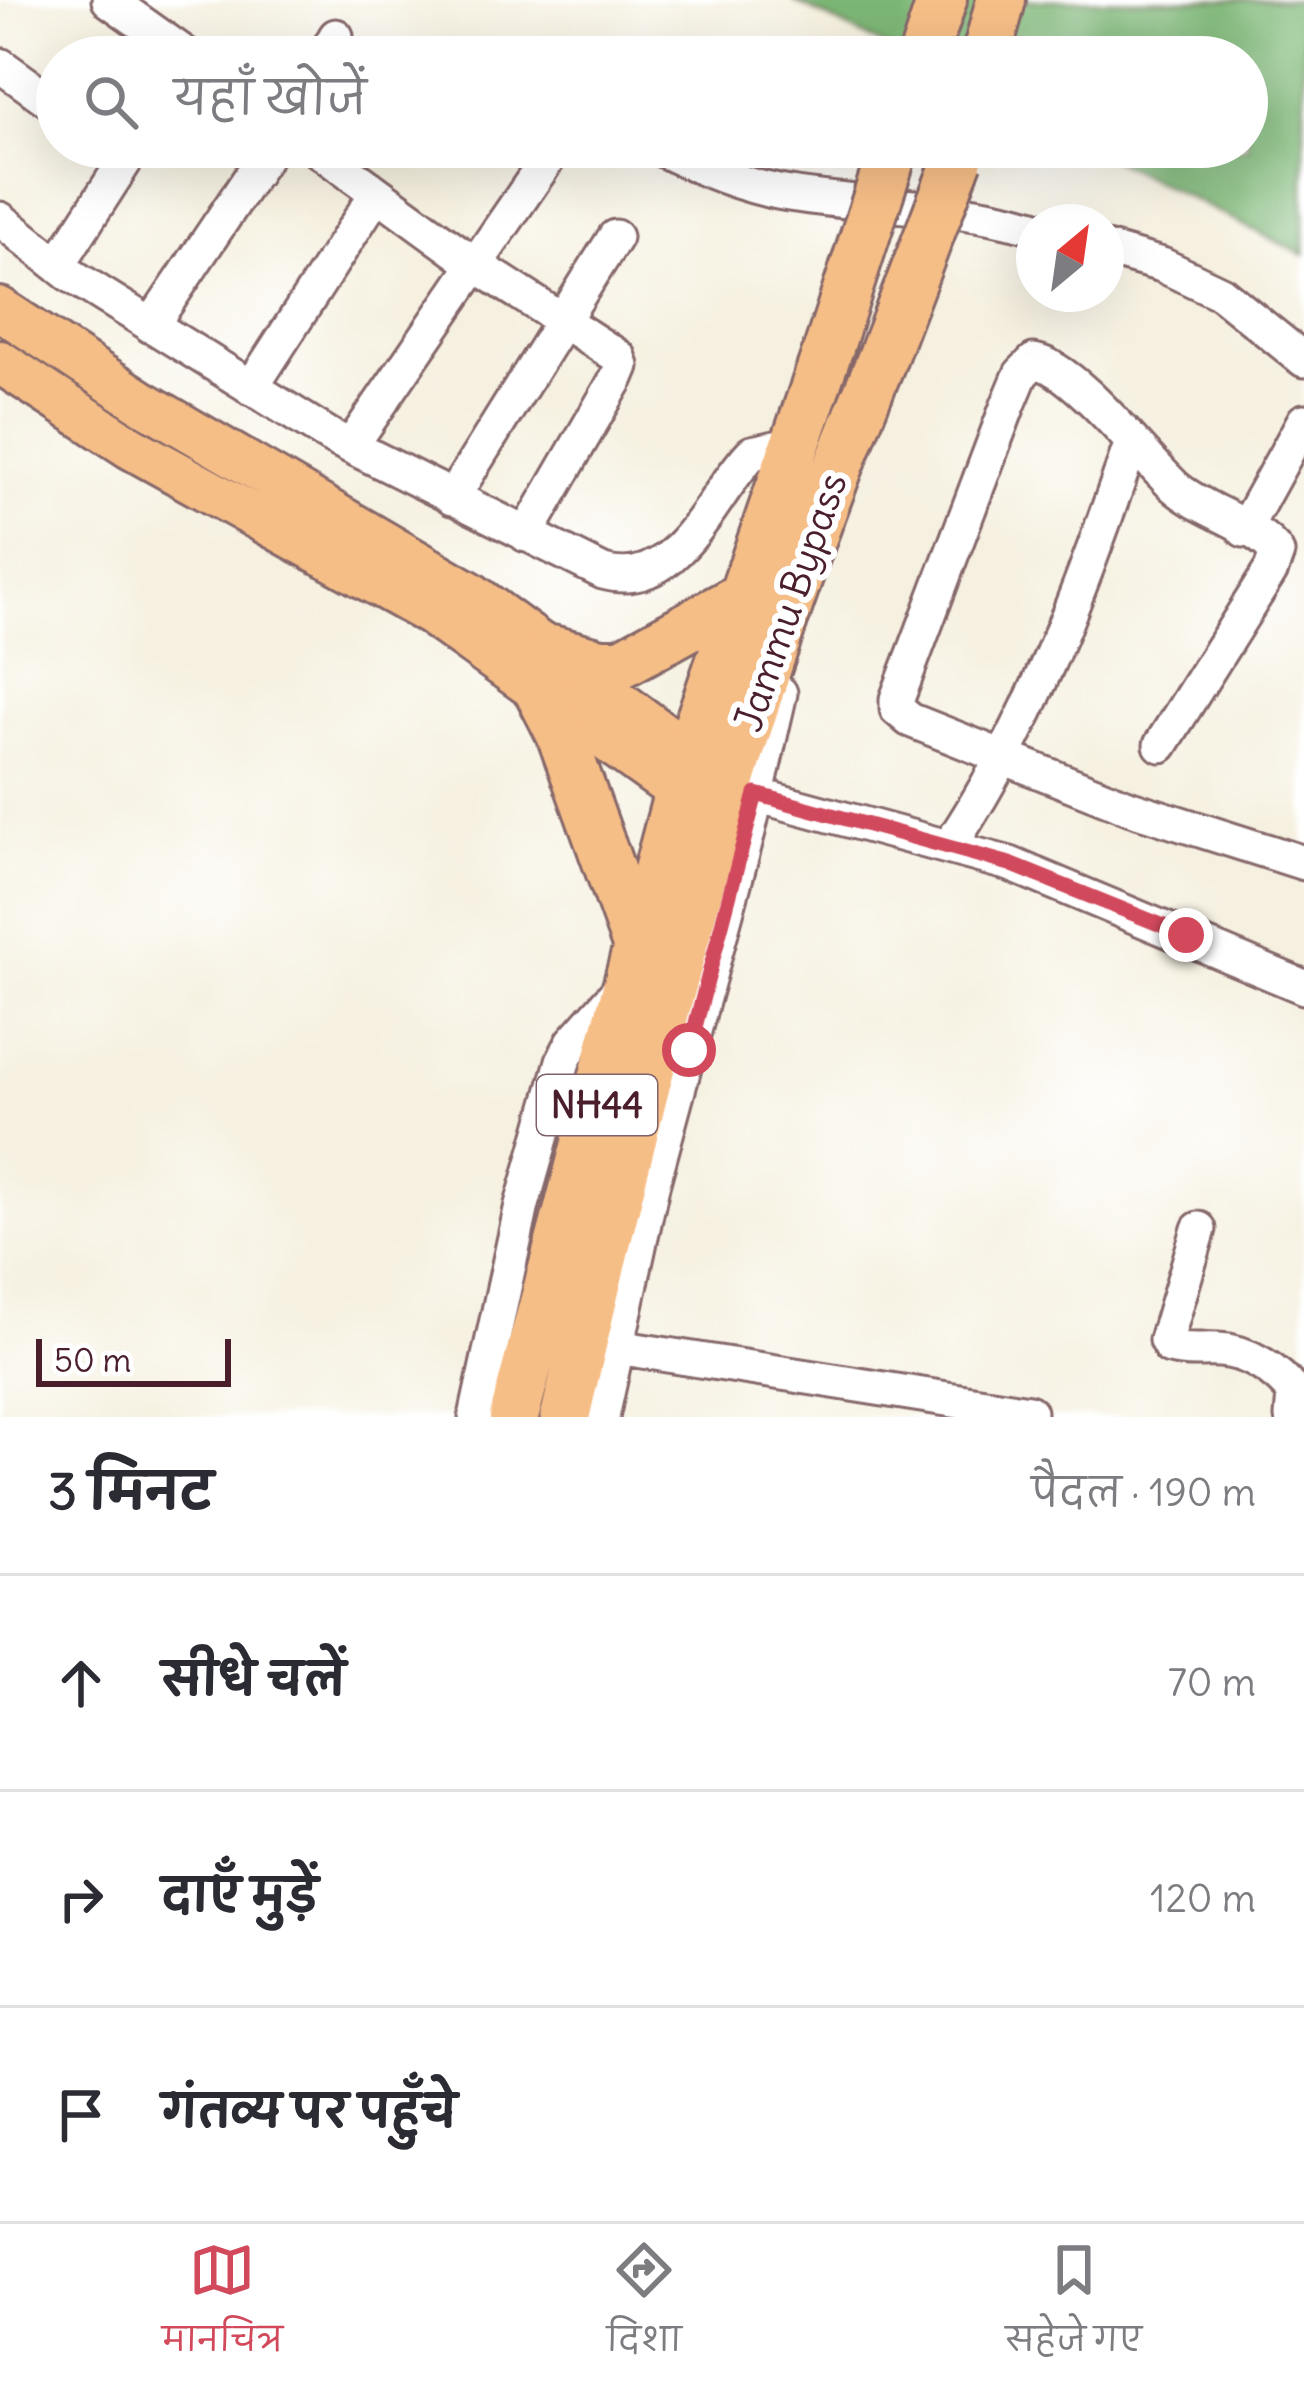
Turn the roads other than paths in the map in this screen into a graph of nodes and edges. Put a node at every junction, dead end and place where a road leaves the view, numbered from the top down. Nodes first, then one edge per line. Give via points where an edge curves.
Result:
1 (109, 0) edge
2 (942, 0) edge
3 (1001, 0) edge
4 (160, 36) edge
5 (930, 36) edge
6 (992, 36) edge
7 (0, 64) edge
8 (36, 91) edge
9 (115, 168) edge
10 (257, 168) edge
11 (342, 168) edge
12 (540, 168) edge
13 (706, 168) edge
14 (887, 168) edge
15 (953, 168) edge
16 (376, 193) junction
17 (0, 220) edge
18 (1016, 223) edge
19 (615, 238) dead end
20 (1124, 253) edge
21 (473, 263) junction
22 (58, 266) junction
23 (0, 309) edge
24 (562, 318) junction
25 (152, 326) junction
26 (1304, 360) edge
27 (0, 362) edge
28 (251, 388) junction
29 (1304, 421) edge
30 (1132, 442) junction
31 (794, 443) junction
32 (351, 446) junction
33 (452, 498) junction
34 (1244, 530) junction
35 (526, 535) junction
36 (740, 598) junction
37 (544, 669) junction
38 (1161, 745) dead end
39 (1004, 759) junction
40 (715, 785) junction
41 (950, 847) junction
42 (1304, 862) edge
43 (635, 963) junction
44 (1304, 986) edge
45 (1199, 1229) dead end
46 (617, 1347) junction
47 (1029, 1412) dead end
48 (476, 1417) edge
49 (514, 1417) edge
50 (566, 1417) edge
51 (602, 1417) edge
52 (1292, 1417) edge

1 - 4 street
2 - 5 highway
3 - 6 highway
7 - 8 street
9 - 22 street
10 - 25 street
11 - 16 street
12 - 21 street
13 - 18 street via 776,192
14 - 31 highway, Jammu Bypass / NH44, bridge
15 - 40 highway, Jammu Bypass / NH44, bridge
16 - 21 street
16 - 28 street
17 - 22 street
19 - 24 street
20 - 26 street via 1221,292
21 - 24 street
21 - 32 street
22 - 25 street
23 - 37 main road via 142,402 440,574
24 - 33 street
24 - 35 street via 611,349 622,366
25 - 28 street
27 - 37 main road via 130,447
28 - 32 street
29 - 34 street
30 - 34 street via 1175,487
30 - 39 street via 1041,684
30 - 39 street via 1053,368 1026,365 897,699 901,715
31 - 35 street via 752,453 686,540 642,575 603,572
31 - 36 highway, Jammu Bypass / NH44
32 - 33 street
33 - 35 street
34 - 38 street via 1275,548 1275,561
36 - 37 highway via 622,663
36 - 40 highway, Jammu Bypass / NH44
37 - 40 main road
37 - 43 highway
39 - 41 street
39 - 42 street
40 - 41 street
40 - 43 highway, Jammu Bypass / NH44
40 - 46 street via 652,1186
40 - 50 highway, Jammu Bypass / NH44
41 - 44 street via 1010,864
43 - 48 street via 562,1061
43 - 49 highway, Jammu Bypass / NH44
45 - 52 street via 1166,1340 1180,1351 1240,1352 1256,1361 1294,1393
46 - 47 street
46 - 51 street

